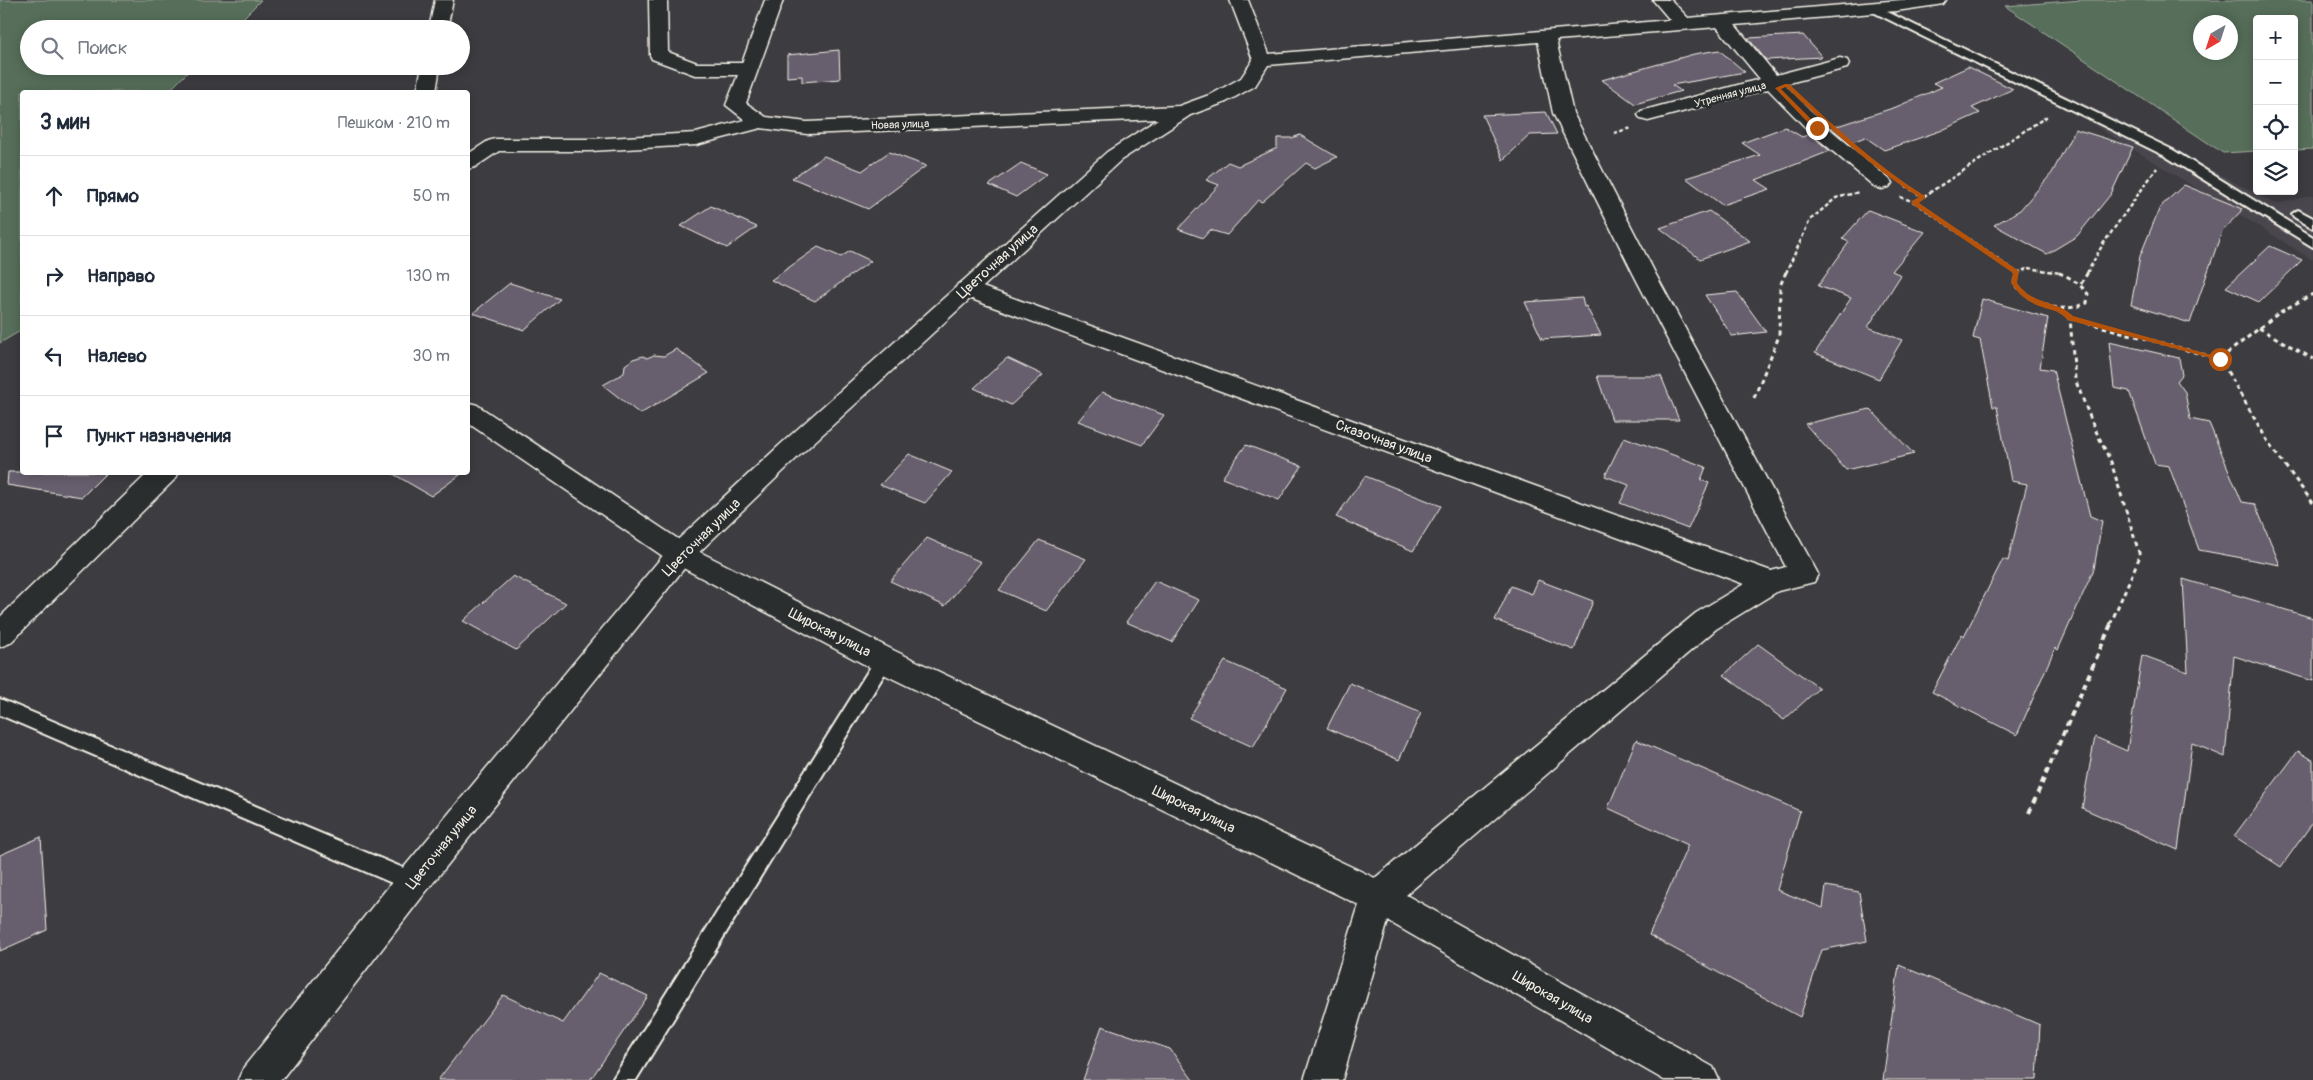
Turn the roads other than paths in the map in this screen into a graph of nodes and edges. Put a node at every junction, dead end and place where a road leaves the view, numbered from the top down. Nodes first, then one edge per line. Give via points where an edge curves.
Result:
1 (444, 0) edge
2 (658, 0) edge
3 (774, 0) edge
4 (1239, 0) edge
5 (1662, 0) edge
6 (1937, 0) edge
7 (1871, 7) junction
8 (440, 20) edge
9 (1722, 21) junction
10 (1683, 24) junction
11 (1546, 35) junction
12 (1262, 60) junction
13 (1840, 64) dead end
14 (749, 69) junction
15 (430, 75) edge
16 (1772, 82) junction
17 (427, 90) edge
18 (1182, 112) junction
19 (1648, 115) dead end
20 (761, 122) junction
21 (470, 162) edge
22 (1889, 189) road end
23 (2298, 214) dead end
24 (2313, 224) edge
25 (2313, 243) edge
26 (966, 289) junction
27 (470, 412) edge
28 (163, 475) edge
29 (680, 554) junction
30 (1770, 582) junction
31 (0, 635) edge
32 (884, 660) junction
33 (0, 707) edge
34 (413, 882) junction
35 (1378, 897) junction
36 (257, 1080) edge
37 (623, 1080) edge
38 (1324, 1080) edge
39 (1700, 1080) edge

1 - 8 street
2 - 14 street via 659,55 695,69
3 - 14 street, Новая улица
4 - 12 street
5 - 10 street
6 - 7 street
7 - 9 street
7 - 25 lane via 2169,153
9 - 10 street
9 - 16 street
10 - 11 street
11 - 12 street
11 - 30 street via 1563,113 1804,574
12 - 18 street via 1248,82 1219,98
13 - 16 street, Утренняя улица
14 - 20 street, Новая улица via 736,105
15 - 17 street
16 - 19 street, Утренняя улица
16 - 22 street via 1817,128
18 - 20 street, Новая улица via 807,128
18 - 26 street, Цветочная улица via 1114,156
20 - 21 street via 696,139 590,145 495,145
23 - 24 lane
26 - 29 street, Цветочная улица
26 - 30 street, Сказочная улица
27 - 29 street, Широкая улица
28 - 31 street
29 - 32 street, Широкая улица
29 - 34 street, Цветочная улица
30 - 35 street via 1706,621
32 - 35 street, Широкая улица
32 - 37 lane
33 - 34 lane
34 - 36 street, Цветочная улица
35 - 38 street
35 - 39 street, Широкая улица

